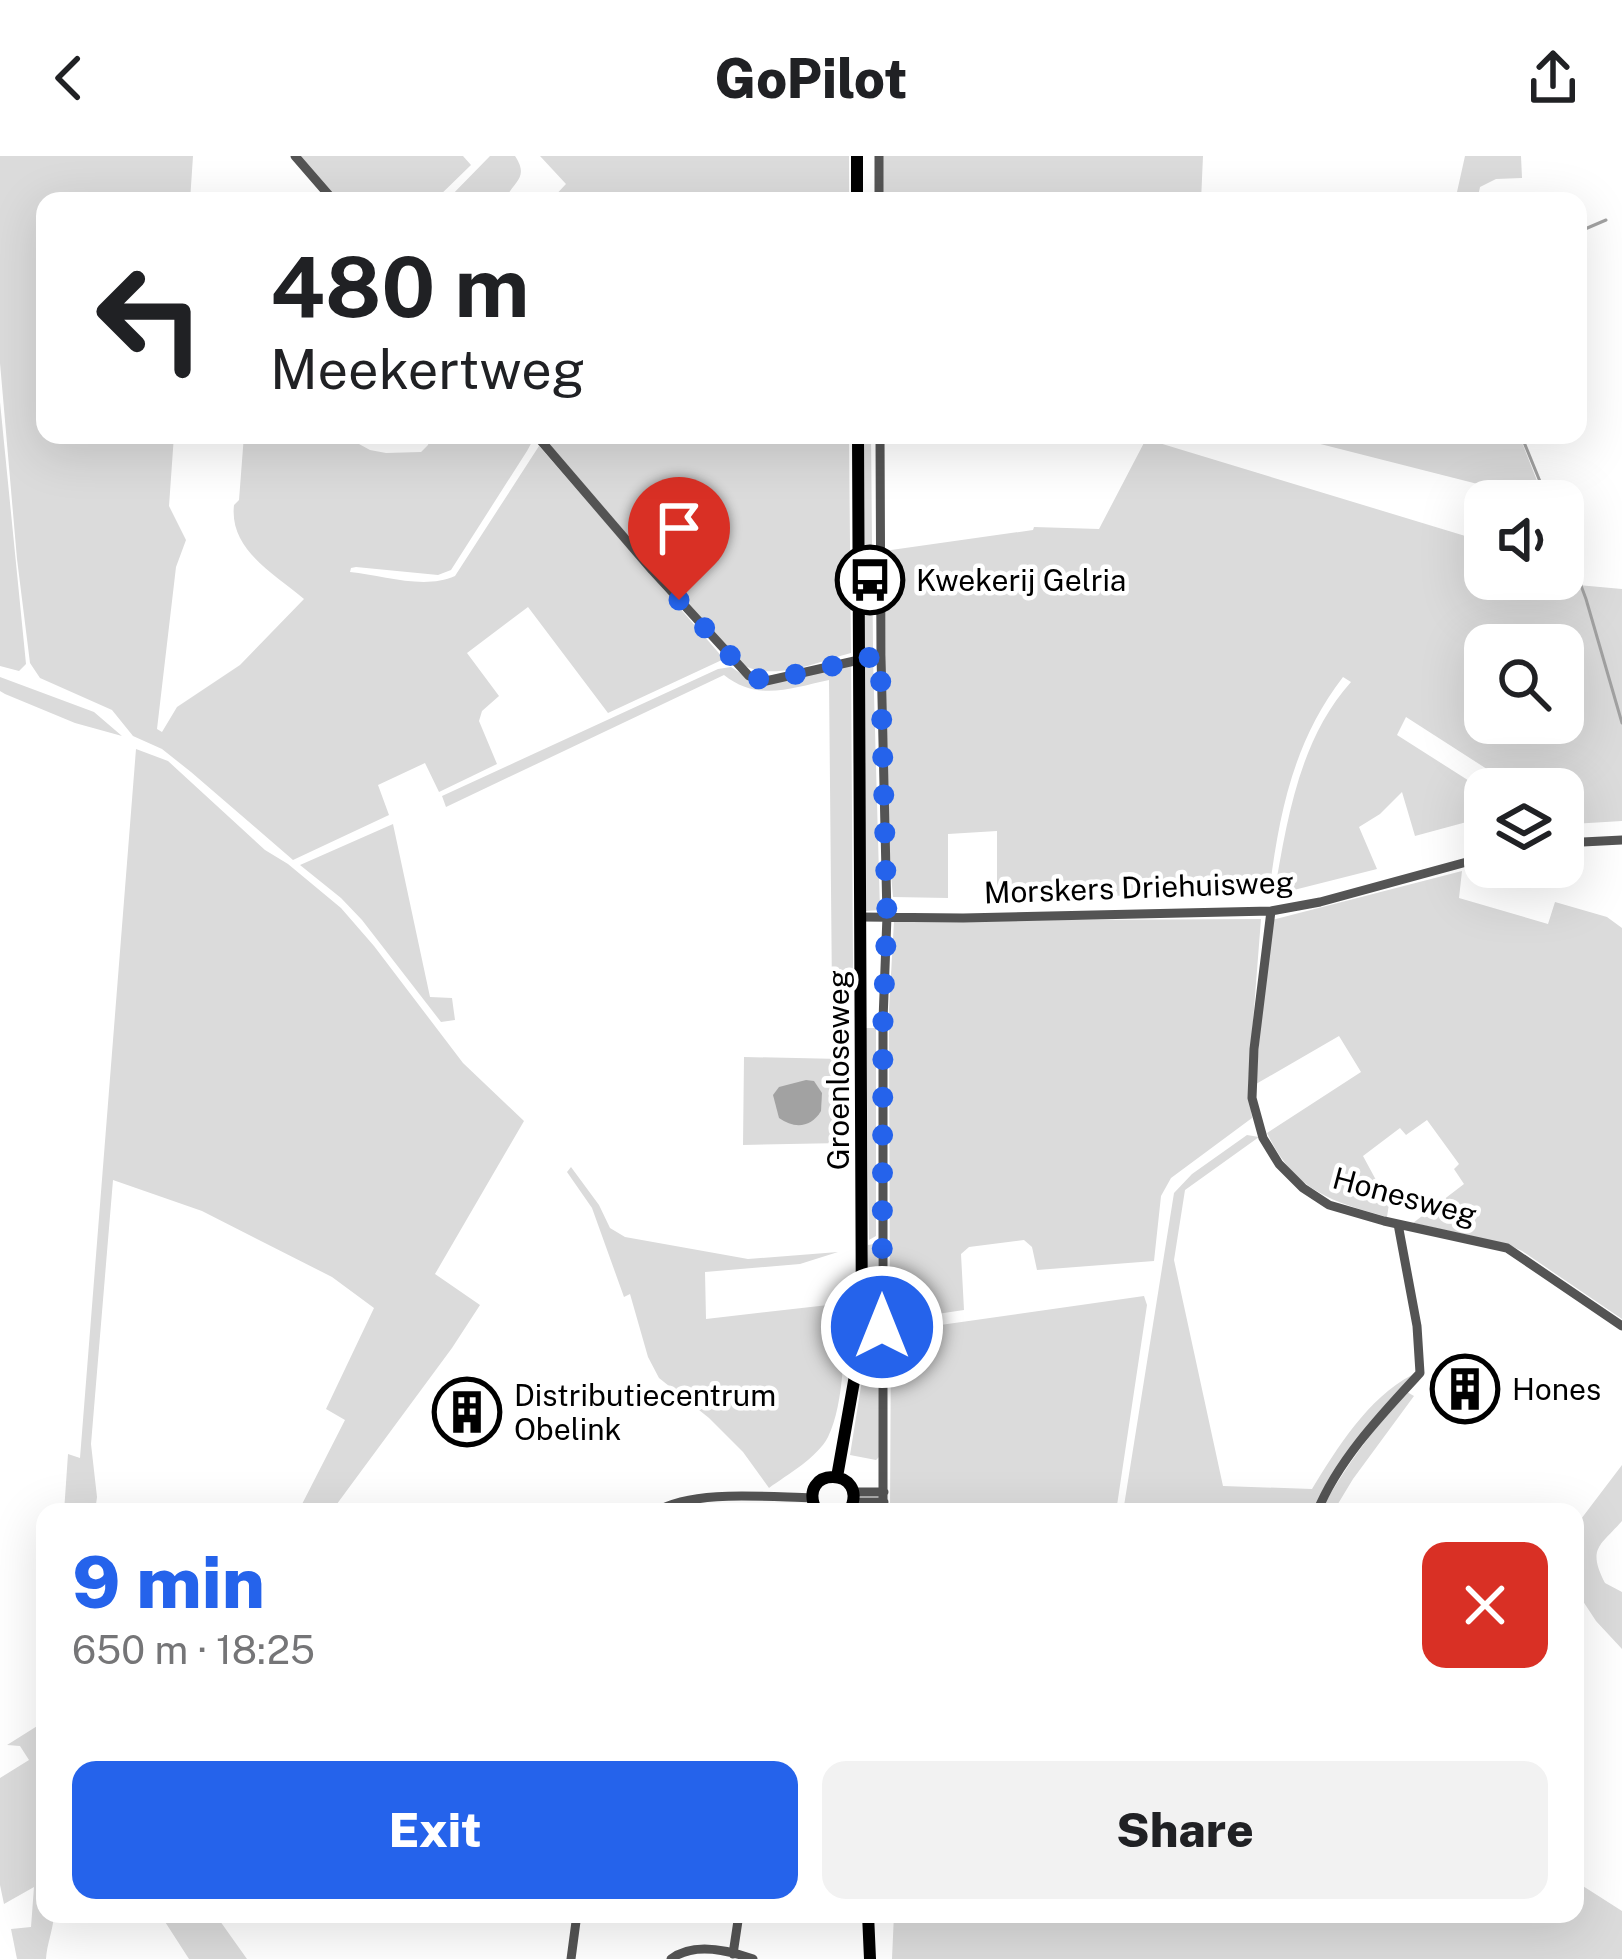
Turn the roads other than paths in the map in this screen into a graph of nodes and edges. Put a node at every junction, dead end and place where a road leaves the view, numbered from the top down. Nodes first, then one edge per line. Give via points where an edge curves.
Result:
1 (295, 156) edge
2 (857, 156) edge
3 (879, 156) edge
4 (326, 192) edge
5 (857, 192) edge
6 (878, 192) edge
7 (544, 444) edge
8 (859, 444) edge
9 (880, 444) edge
10 (880, 655) junction
11 (860, 660) junction
12 (1622, 840) edge
13 (1584, 842) edge
14 (1464, 863) edge
15 (1270, 911) junction
16 (887, 916) junction
17 (861, 917) junction
18 (1398, 1223) junction
19 (1622, 1326) edge
20 (837, 1477) junction
21 (852, 1502) edge
22 (884, 1502) edge
23 (672, 1503) edge
24 (781, 1503) edge
25 (814, 1503) edge
26 (1321, 1503) edge
27 (576, 1923) edge
28 (738, 1923) edge
29 (868, 1923) edge
30 (733, 1954) junction
31 (571, 1959) edge
32 (671, 1959) edge
33 (752, 1959) edge
34 (869, 1959) edge

1 - 4 street
2 - 5 main road
3 - 6 street
7 - 11 street via 749,676 766,681
8 - 11 main road, Groenloseweg
9 - 10 street, Groenloseweg
10 - 11 street
10 - 16 street, Groenloseweg
11 - 17 main road, Groenloseweg
12 - 13 street
14 - 15 street, Morskers Driehuisweg
15 - 16 street, Morskers Driehuisweg
15 - 18 street, Honesweg via 1252,1073 1263,1138 1313,1196
16 - 17 street, Morskers Driehuisweg
16 - 22 street, Groenloseweg
17 - 20 main road, Groenloseweg via 862,1336
18 - 19 street, Honesweg via 1508,1248
18 - 26 street via 1420,1373
20 - 21 main road via 848,1482
20 - 25 main road via 821,1480
21 - 22 street, Groenloseweg
23 - 24 street
27 - 31 street
28 - 30 street
29 - 34 main road
30 - 32 street via 694,1948
30 - 33 street

